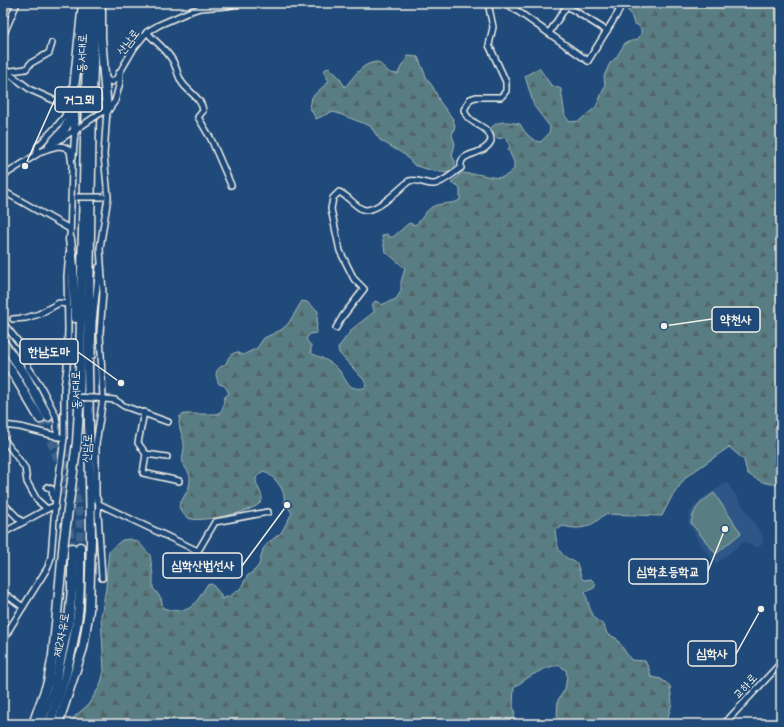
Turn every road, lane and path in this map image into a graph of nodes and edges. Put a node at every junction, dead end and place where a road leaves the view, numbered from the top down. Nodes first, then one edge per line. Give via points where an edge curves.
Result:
1 (17, 3) edge
2 (81, 3) edge
3 (88, 3) edge
4 (95, 3) edge
5 (101, 3) edge
6 (241, 3) edge
7 (488, 3) edge
8 (506, 3) edge
9 (610, 3) edge
10 (568, 4) edge
11 (204, 6) edge
12 (607, 31) junction
13 (147, 32) junction
14 (549, 33) junction
15 (3, 36) edge
16 (52, 43) dead end
17 (5, 71) edge
18 (120, 72) junction
19 (104, 77) junction
20 (74, 91) junction
21 (67, 106) junction
22 (107, 110) junction
23 (77, 128) junction
24 (50, 146) junction
25 (42, 151) junction
26 (36, 154) junction
27 (72, 165) junction
28 (4, 174) edge
29 (231, 185) dead end
30 (3, 191) edge
31 (74, 196) junction
32 (106, 197) junction
33 (70, 229) junction
34 (70, 239) junction
35 (100, 248) junction
36 (67, 304) junction
37 (13, 319) dead end
38 (3, 323) edge
39 (336, 328) dead end
40 (3, 342) edge
41 (67, 348) junction
42 (25, 350) junction
43 (3, 358) edge
44 (88, 385) junction
45 (76, 394) junction
46 (65, 396) junction
47 (103, 398) junction
48 (144, 412) junction
49 (168, 422) dead end
50 (3, 425) edge
51 (57, 436) junction
52 (3, 438) edge
53 (64, 438) junction
54 (146, 454) junction
55 (167, 458) dead end
56 (179, 481) dead end
57 (47, 487) dead end
58 (56, 499) junction
59 (3, 503) edge
60 (99, 504) junction
61 (54, 506) junction
62 (47, 508) junction
63 (268, 512) dead end
64 (22, 522) junction
65 (3, 533) edge
66 (102, 578) dead end
67 (3, 595) edge
68 (23, 607) junction
69 (3, 642) edge
70 (781, 663) edge
71 (33, 724) edge
72 (40, 724) edge
73 (49, 724) edge
74 (58, 724) edge
75 (724, 724) edge

1 - 15 street
2 - 20 highway
2 - 21 street via 73,79
3 - 45 highway, 동서대로
4 - 44 highway, 동서대로
5 - 19 highway
6 - 11 street, 산남로
7 - 39 street via 493,27 490,45 506,82 506,91 501,97 470,99 464,110 468,118 489,134 491,141 484,150 470,154 462,160 461,168 440,182 434,184 409,181 370,211 362,209 343,194 336,194 331,209 340,251 354,279 364,290
8 - 14 street
9 - 12 street via 618,7 619,11
10 - 12 street
10 - 14 street
11 - 13 street, 산남로
12 - 14 street via 588,61
13 - 18 street, 산남로
13 - 29 street via 162,46 175,64 181,82 199,100 203,111 198,117 211,138
16 - 17 street via 49,52 26,69
17 - 21 street via 31,90
18 - 19 street via 112,82
18 - 22 street, 산남로 via 118,95
19 - 22 highway
20 - 23 highway
20 - 24 highway via 69,122
21 - 26 street via 65,116 38,146
22 - 23 street, bridge
22 - 32 street, 산남로 via 104,155
23 - 24 street
23 - 27 street, 산남로
24 - 25 street
25 - 26 street
25 - 27 street via 59,145 64,146 70,151
26 - 28 street
27 - 31 street, 산남로
30 - 33 street
31 - 32 street, bridge
31 - 33 street, 산남로
32 - 35 street, 산남로
33 - 34 street, 산남로
34 - 36 street, 산남로
34 - 45 highway via 75,304
35 - 44 street
35 - 47 street, 산남로 via 104,293 100,333
36 - 37 street via 59,303 39,314
36 - 41 street, 산남로
38 - 42 street
40 - 43 highway via 25,375 44,418
41 - 42 street
41 - 46 street, 산남로
42 - 51 street via 28,367 56,416
44 - 74 highway, 동서대로 via 91,538 89,610 83,648
45 - 46 street
45 - 47 street, bridge
45 - 71 highway, 동서대로 via 77,442 53,655 48,682
46 - 53 street, 산남로
47 - 48 street via 116,400 124,406
47 - 60 street, 산남로 via 96,444 96,496
48 - 49 street
48 - 54 street via 138,443
50 - 51 street
51 - 53 street
52 - 62 street via 25,468 27,482 37,500
53 - 58 street, 산남로
54 - 55 street
54 - 56 street via 143,472
57 - 58 street via 52,489 53,498
58 - 61 street, 산남로
59 - 64 street
60 - 63 street via 198,551 215,522
60 - 66 street, 산남로
61 - 62 street
61 - 68 street, 산남로 via 51,557 48,567
62 - 64 street
64 - 65 street
67 - 68 street
68 - 69 street, 산남로
70 - 75 street, 교하로
72 - 73 highway, 제2자유로 via 54,689 69,620 76,547 80,589 77,621 68,667

